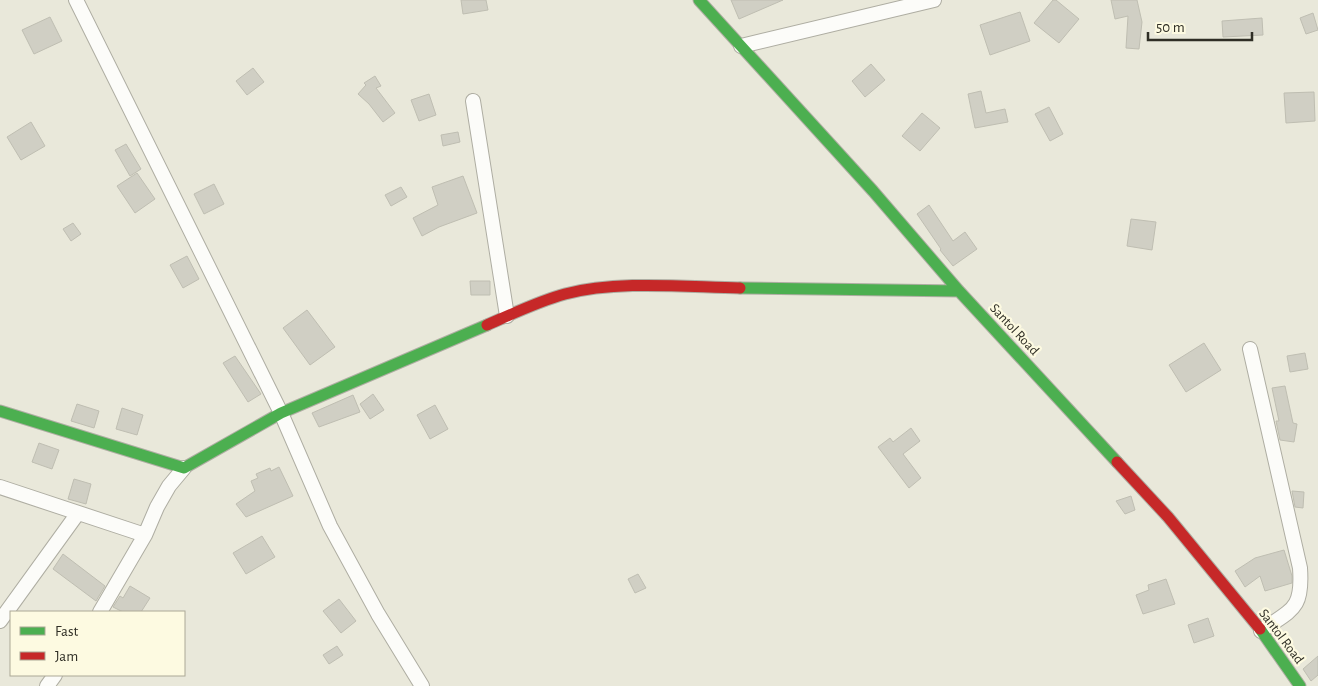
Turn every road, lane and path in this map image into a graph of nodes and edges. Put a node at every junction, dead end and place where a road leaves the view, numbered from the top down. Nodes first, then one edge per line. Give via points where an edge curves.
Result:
1 (76, 0) edge
2 (699, 0) edge
3 (932, 0) edge
4 (741, 46) junction
5 (473, 101) dead end
6 (960, 291) junction
7 (506, 316) junction
8 (1250, 350) dead end
9 (0, 411) edge
10 (281, 413) junction
11 (184, 468) junction
12 (0, 488) edge
13 (78, 513) junction
14 (145, 535) junction
15 (101, 611) edge
16 (0, 620) edge
17 (1260, 631) junction
18 (55, 676) edge
19 (47, 686) edge
20 (422, 686) edge
21 (1300, 686) edge

1 - 10 street
2 - 4 street, Santol Road
3 - 4 street
4 - 6 street, Santol Road
5 - 7 street
6 - 7 street via 633,286 565,294
6 - 17 street, Santol Road via 1168,517
7 - 10 street
8 - 17 street via 1300,568 1302,589 1291,610
9 - 11 street
10 - 11 street
10 - 20 street via 330,526
11 - 14 street via 169,486
12 - 13 street
13 - 14 street
13 - 16 street
14 - 15 street
17 - 21 street, Santol Road
18 - 19 street

